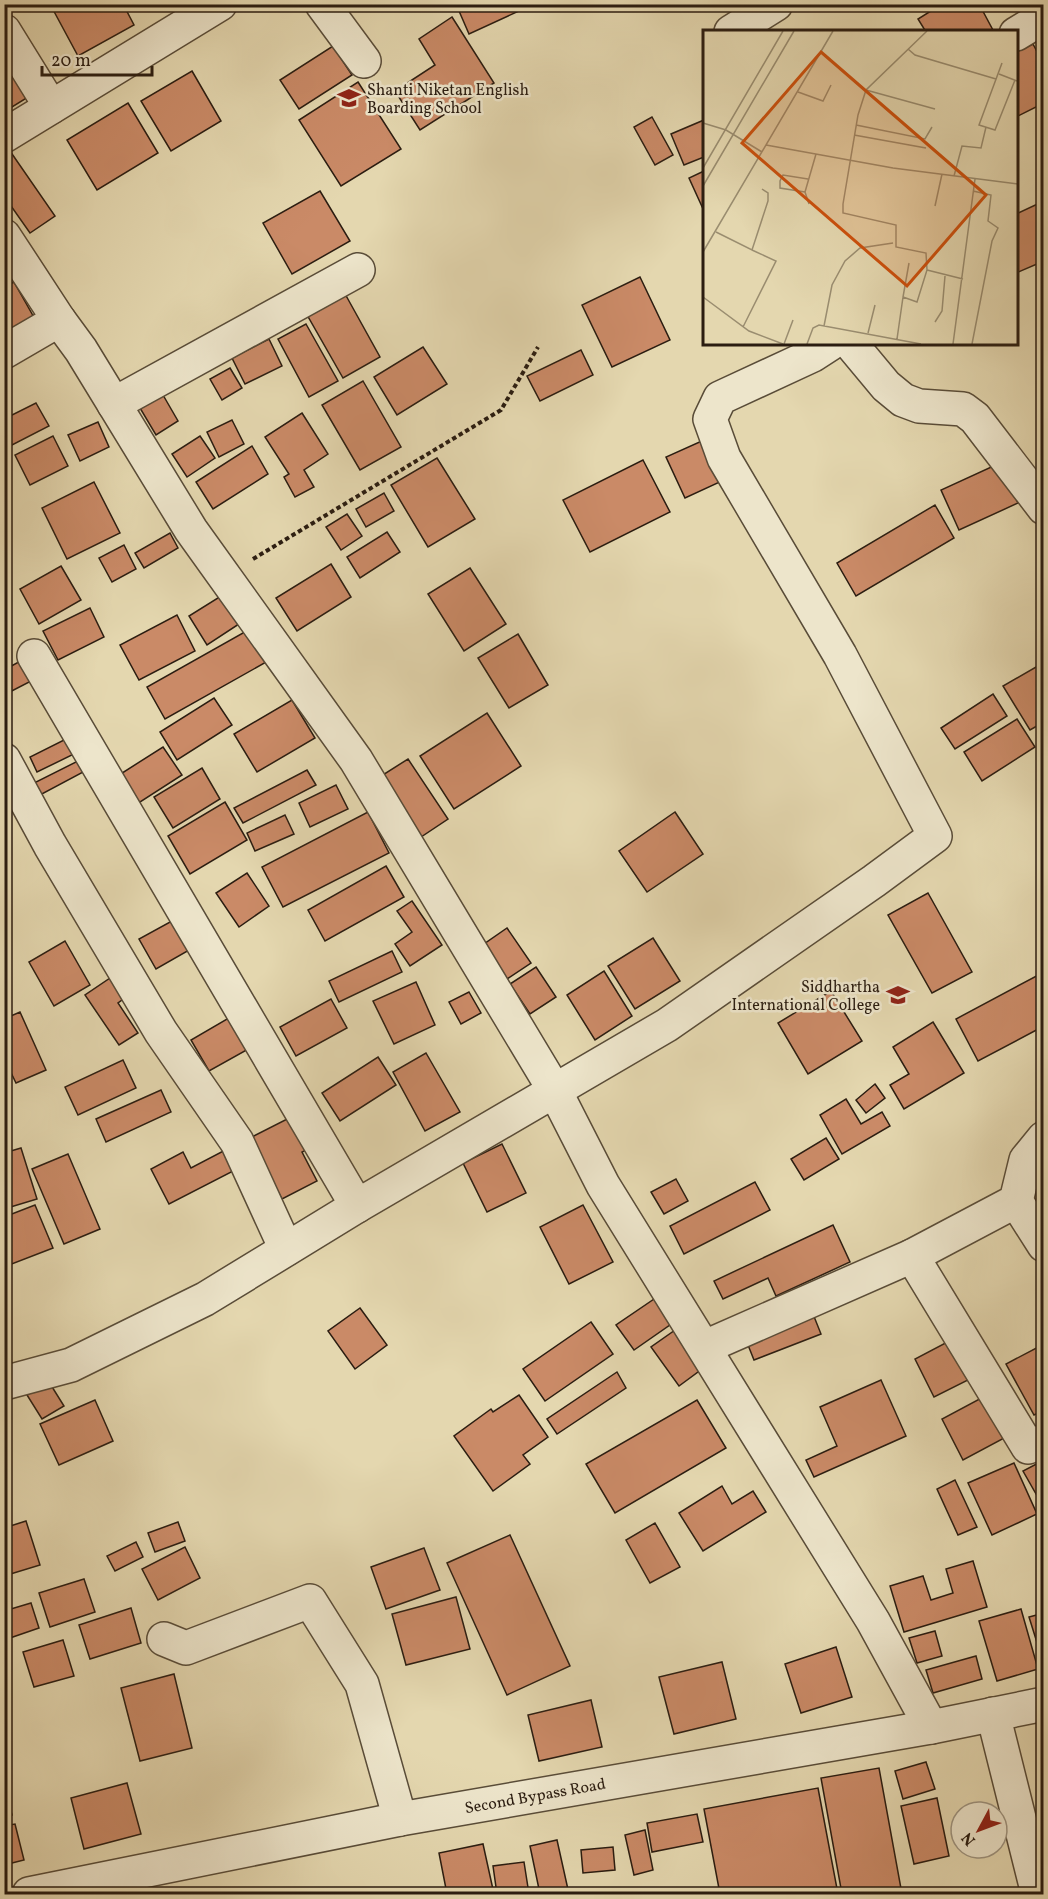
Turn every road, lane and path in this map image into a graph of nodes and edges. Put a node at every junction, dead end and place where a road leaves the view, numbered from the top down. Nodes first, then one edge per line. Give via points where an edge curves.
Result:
1 (219, 4) edge
2 (322, 4) edge
3 (776, 4) edge
4 (1044, 17) edge
5 (733, 30) edge
6 (4, 31) edge
7 (1018, 33) edge
8 (364, 61) dead end
9 (51, 107) junction
10 (4, 136) edge
11 (4, 236) edge
12 (358, 270) dead end
13 (58, 320) junction
14 (828, 345) edge
15 (852, 345) edge
16 (538, 346) dead end
17 (4, 352) edge
18 (114, 404) junction
19 (1044, 508) edge
20 (224, 576) junction
21 (34, 656) dead end
22 (4, 759) edge
23 (555, 1091) junction
24 (1044, 1138) edge
25 (1016, 1201) junction
26 (357, 1206) junction
27 (1044, 1245) edge
28 (286, 1249) junction
29 (912, 1256) junction
30 (705, 1347) junction
31 (4, 1383) edge
32 (1044, 1441) edge
33 (164, 1639) dead end
34 (1044, 1704) edge
35 (993, 1714) junction
36 (931, 1726) junction
37 (399, 1819) junction
38 (28, 1894) edge
39 (1038, 1894) edge

1 - 9 street
2 - 8 street
3 - 5 street
4 - 7 street
6 - 9 street
9 - 10 street
11 - 13 street
12 - 18 street
13 - 17 street
13 - 18 street
14 - 23 street via 720,398 710,419 724,458 840,655 935,836 667,1024
15 - 19 street via 903,400 919,406 963,409 975,418
16 - 20 path via 501,410
18 - 20 street via 191,530
20 - 23 street via 356,760
21 - 26 street
22 - 28 street via 161,1032 237,1142
23 - 26 street
23 - 30 street via 603,1185
24 - 25 street via 1026,1160
25 - 27 street
25 - 29 street
26 - 28 street
28 - 31 street via 204,1299 71,1365
29 - 30 street
29 - 32 street via 1028,1447
30 - 36 street via 873,1621
33 - 37 street via 186,1648 310,1601 362,1684
34 - 35 street, Second Bypass Road
35 - 36 street, Second Bypass Road
35 - 39 street
36 - 37 street, Second Bypass Road
37 - 38 street, Second Bypass Road

